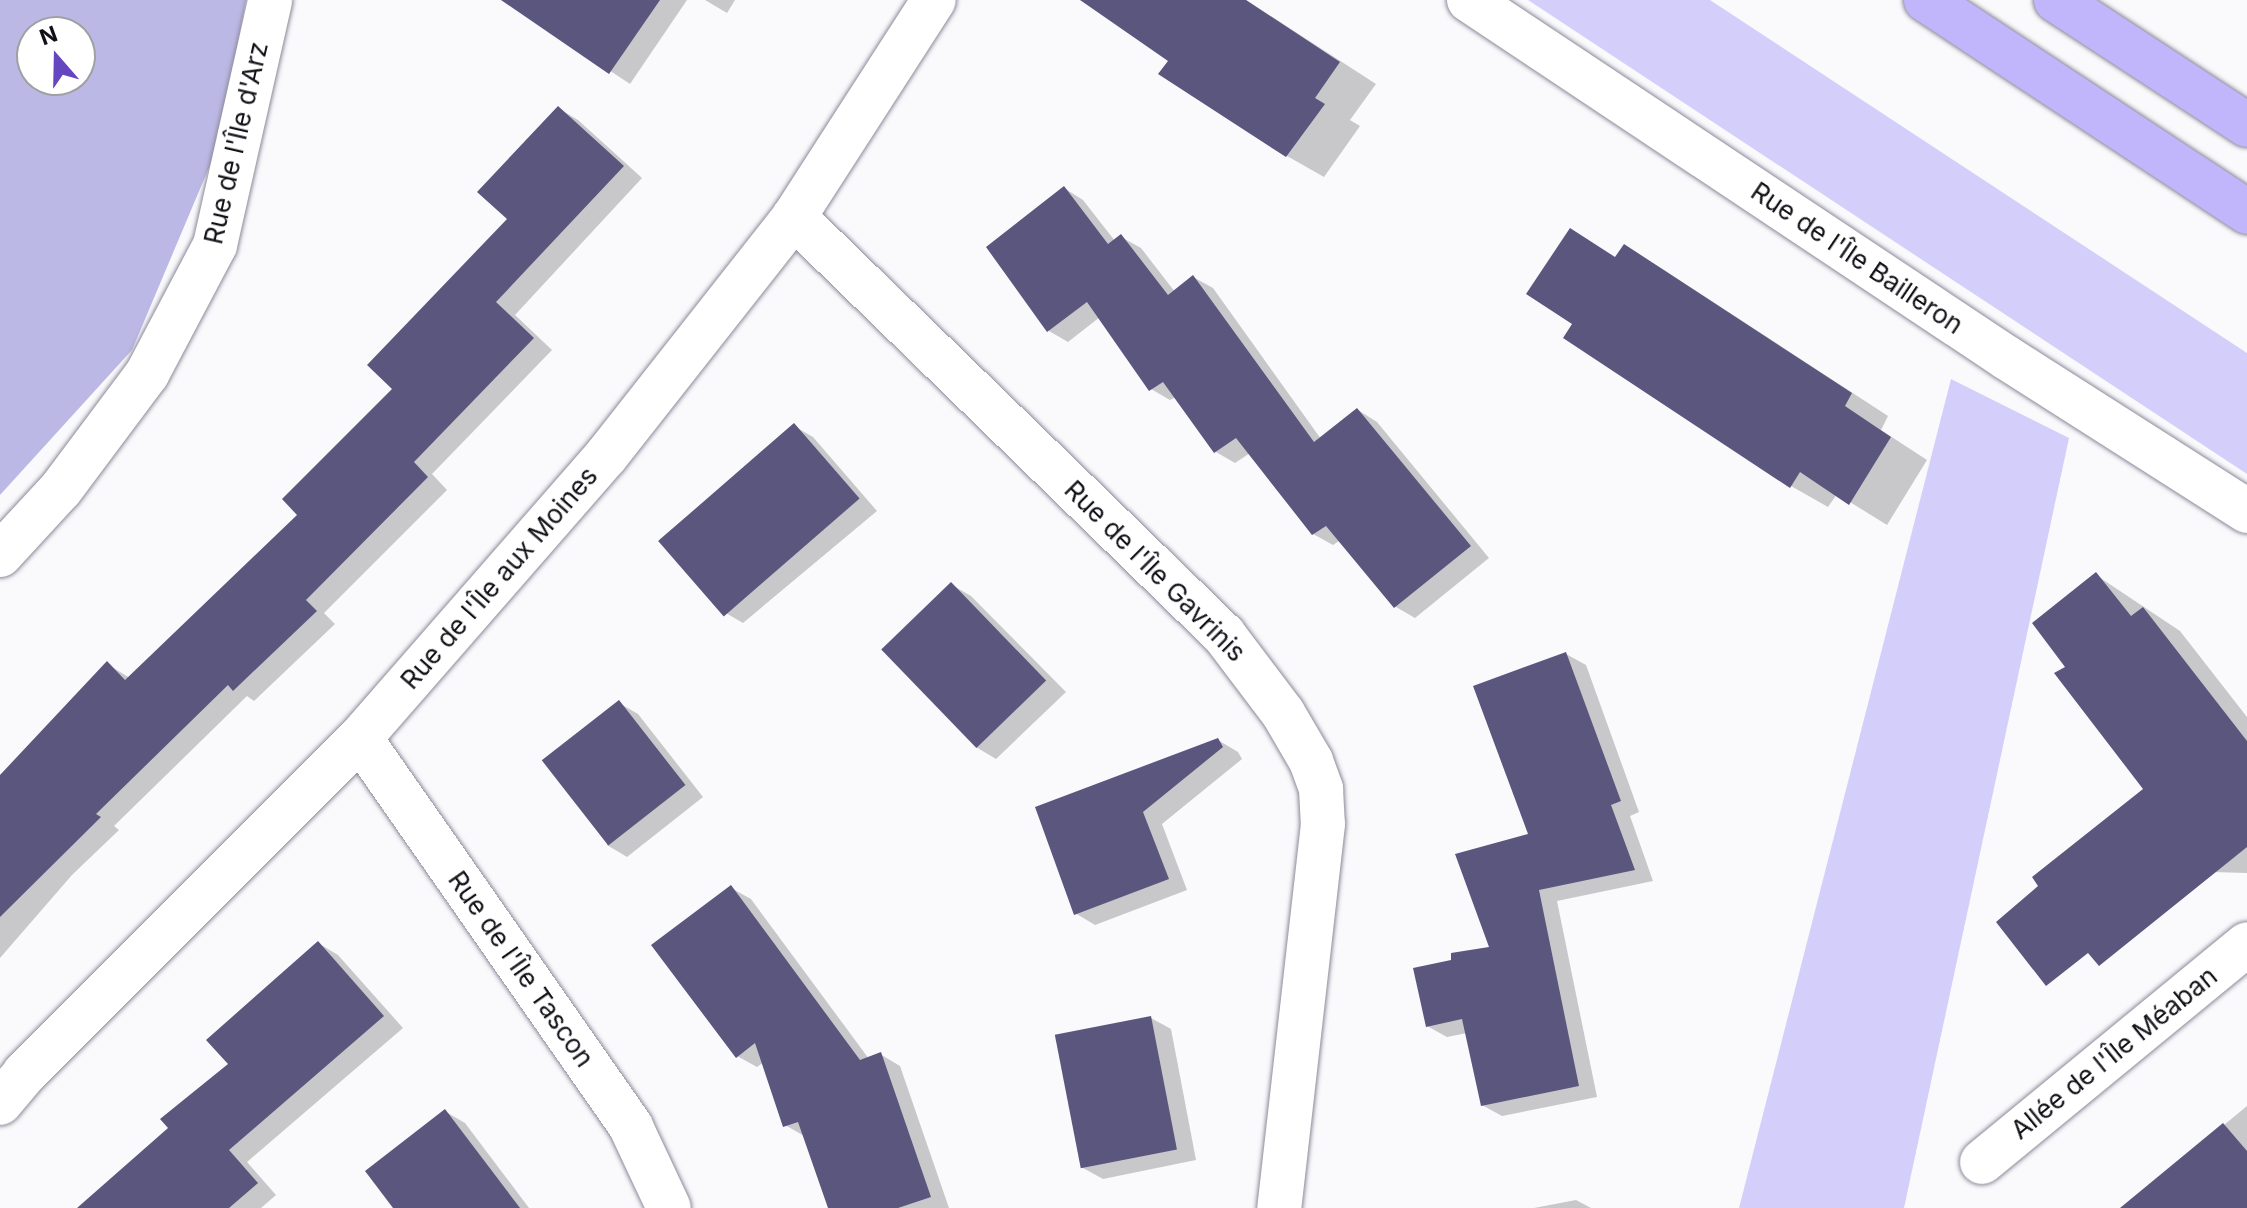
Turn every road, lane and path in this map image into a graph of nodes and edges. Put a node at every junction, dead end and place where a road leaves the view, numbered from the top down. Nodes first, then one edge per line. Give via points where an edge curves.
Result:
1 (270, 0) edge
2 (934, 0) edge
3 (1469, 0) edge
4 (1926, 0) edge
5 (2056, 0) edge
6 (2247, 125) edge
7 (2247, 212) edge
8 (794, 217) junction
9 (2247, 511) edge
10 (0, 555) edge
11 (360, 738) junction
12 (2247, 944) edge
13 (0, 1103) edge
14 (1982, 1162) dead end
15 (669, 1208) edge
16 (1279, 1208) edge

1 - 10 street, Rue de l'Île d'Arz via 215,245 147,374 61,489
2 - 8 street, Rue de l'Île aux Moines
3 - 9 street, Rue de l'Île Bailleron
4 - 7 main road
5 - 6 main road
8 - 11 street, Rue de l'Île aux Moines via 606,456
8 - 16 street, Rue de l'Île Gavrinis via 1224,635 1261,680 1311,761 1321,789 1323,824
11 - 13 street, Rue de l'Île aux Moines
11 - 15 street, Rue de l'Île Tascon via 631,1127
12 - 14 street, Allée de l'Île Méaban

